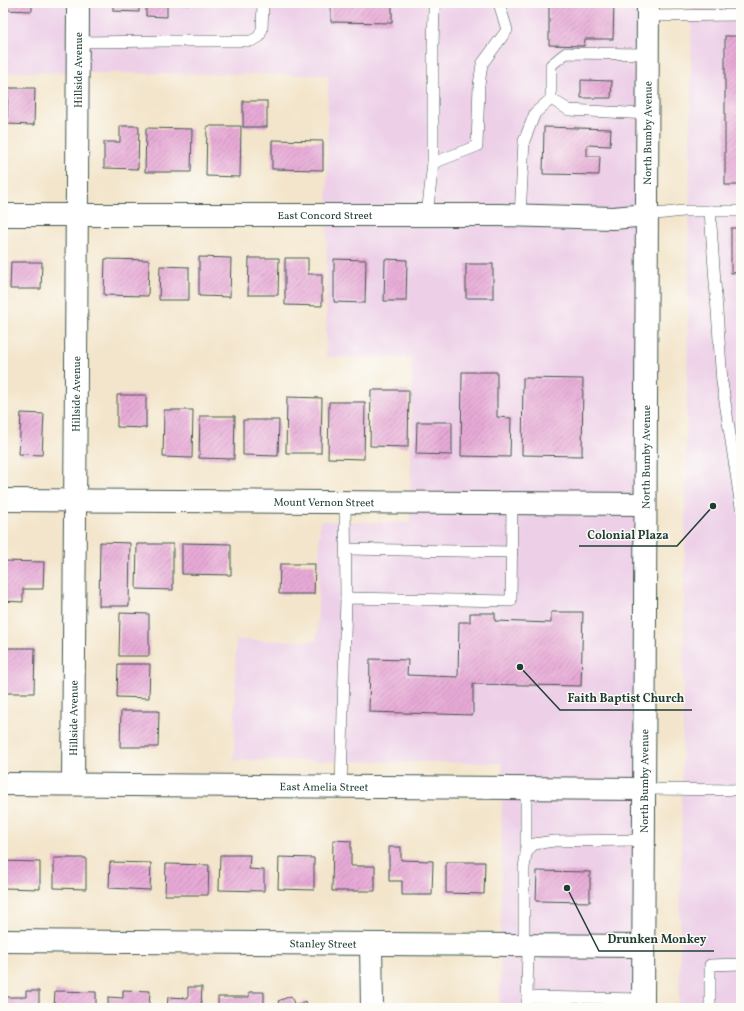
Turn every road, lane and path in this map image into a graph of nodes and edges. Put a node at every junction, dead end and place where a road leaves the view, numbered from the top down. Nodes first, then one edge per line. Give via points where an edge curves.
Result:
1 (78, 3) edge
2 (263, 3) edge
3 (437, 3) edge
4 (499, 3) edge
5 (648, 10) edge
6 (741, 15) edge
7 (78, 42) junction
8 (648, 54) junction
9 (551, 99) junction
10 (648, 114) junction
11 (433, 163) junction
12 (710, 211) junction
13 (741, 211) edge
14 (3, 215) edge
15 (78, 215) junction
16 (427, 215) junction
17 (647, 215) junction
18 (520, 216) junction
19 (3, 500) edge
20 (74, 500) junction
21 (345, 502) junction
22 (512, 504) junction
23 (645, 504) junction
24 (741, 507) edge
25 (346, 549) junction
26 (512, 552) junction
27 (346, 598) junction
28 (3, 784) edge
29 (73, 784) junction
30 (342, 787) junction
31 (526, 788) junction
32 (645, 789) junction
33 (741, 790) edge
34 (644, 840) junction
35 (526, 854) junction
36 (3, 941) edge
37 (371, 944) junction
38 (526, 945) junction
39 (643, 946) junction
40 (741, 964) edge
41 (527, 1002) edge
42 (643, 1003) edge
43 (372, 1008) edge
44 (710, 1008) edge

1 - 7 street, Hillside Avenue
2 - 7 lane via 262,29 259,37 251,42
3 - 11 lane via 434,10 433,46
4 - 11 lane via 507,30 482,64 477,146
5 - 6 lane
5 - 8 street, North Bumby Avenue
7 - 15 street, Hillside Avenue
8 - 9 lane via 566,53 552,65
8 - 10 street, North Bumby Avenue
9 - 10 lane via 569,110
9 - 18 lane via 535,113 524,141
10 - 17 street, North Bumby Avenue
11 - 16 lane
12 - 13 lane
12 - 17 lane via 683,210
12 - 24 lane via 722,382
14 - 15 street, East Concord Street
15 - 16 street, East Concord Street
15 - 20 street, Hillside Avenue
16 - 18 street, East Concord Street
17 - 18 street, East Concord Street via 613,218
17 - 23 street, North Bumby Avenue
19 - 20 street, Mount Vernon Street
20 - 21 street, Mount Vernon Street
20 - 29 street, Hillside Avenue
21 - 22 street, Mount Vernon Street
21 - 25 lane
22 - 23 street, Mount Vernon Street
22 - 26 lane
23 - 32 street, North Bumby Avenue
25 - 26 lane
25 - 27 lane
26 - 27 lane via 511,601
27 - 30 lane
28 - 29 street, East Amelia Street
29 - 30 street, East Amelia Street
30 - 31 street, East Amelia Street
31 - 32 street, East Amelia Street
31 - 35 lane
32 - 33 lane
32 - 34 street, North Bumby Avenue
34 - 35 lane via 554,841 534,844
34 - 39 street, North Bumby Avenue
35 - 38 lane
36 - 37 street, Stanley Street
37 - 38 street, Stanley Street
37 - 43 street
38 - 39 street, Stanley Street
38 - 41 lane
39 - 42 street, North Bumby Avenue
40 - 44 lane via 710,965
41 - 42 lane

